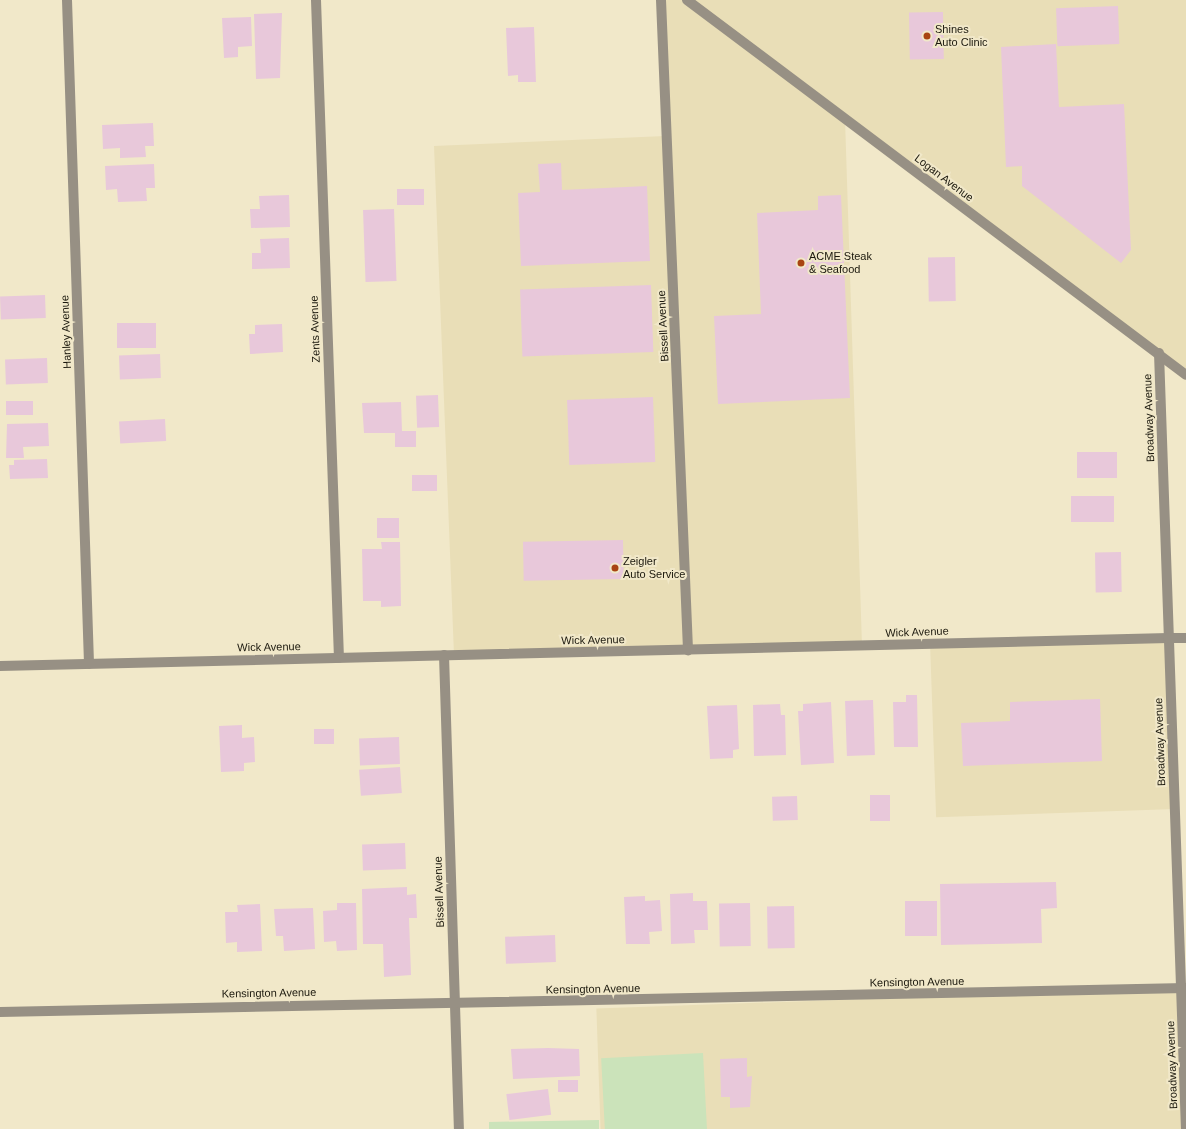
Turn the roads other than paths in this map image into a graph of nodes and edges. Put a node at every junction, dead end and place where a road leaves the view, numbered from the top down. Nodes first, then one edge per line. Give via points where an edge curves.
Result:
1 (67, 0) edge
2 (316, 0) edge
3 (661, 0) edge
4 (687, 0) edge
5 (1159, 353) junction
6 (1186, 375) edge
7 (1169, 638) junction
8 (1186, 638) edge
9 (688, 650) junction
10 (444, 655) junction
11 (339, 658) junction
12 (89, 664) junction
13 (0, 666) edge
14 (1183, 988) edge
15 (455, 1002) junction
16 (0, 1012) edge
17 (459, 1129) edge
18 (1186, 1129) edge

1 - 12 street, Hanley Avenue
2 - 11 street, Zents Avenue
3 - 9 street, Bissell Avenue
4 - 5 street, Logan Avenue
5 - 6 street, Logan Avenue
5 - 7 street, Broadway Avenue
7 - 8 street, Wick Avenue
7 - 9 street, Wick Avenue
7 - 14 street, Broadway Avenue
9 - 10 street, Wick Avenue
10 - 11 street, Wick Avenue
10 - 15 street, Bissell Avenue
11 - 12 street, Wick Avenue
12 - 13 street, Wick Avenue
14 - 15 street, Kensington Avenue
14 - 18 street, Broadway Avenue
15 - 16 street, Kensington Avenue
15 - 17 street, Bissell Avenue

